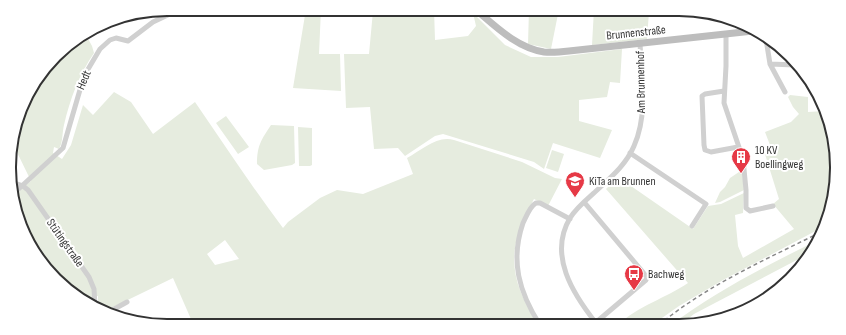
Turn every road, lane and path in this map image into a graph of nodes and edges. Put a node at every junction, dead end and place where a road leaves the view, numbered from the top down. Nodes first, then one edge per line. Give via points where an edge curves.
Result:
1 (167, 16) edge
2 (483, 16) edge
3 (746, 32) edge
4 (726, 34) junction
5 (640, 44) junction
6 (767, 44) edge
7 (770, 64) junction
8 (789, 64) edge
9 (724, 91) junction
10 (786, 92) dead end
11 (738, 147) junction
12 (630, 153) junction
13 (17, 184) edge
14 (23, 186) junction
15 (18, 190) edge
16 (584, 202) junction
17 (773, 206) dead end
18 (570, 219) junction
19 (692, 226) dead end
20 (95, 300) edge
21 (127, 302) dead end
22 (114, 309) edge
23 (537, 319) edge
24 (592, 319) edge
25 (601, 319) edge

1 - 14 street, Hedt via 153,22 128,41 116,38 100,49 82,80 63,148
2 - 5 main road, Brunnenstraße via 522,45 546,52
3 - 4 main road, Brunnenstraße
4 - 5 main road, Brunnenstraße
4 - 9 street
5 - 12 street, Am Brunnenhof via 642,112 638,133
6 - 7 street
7 - 8 street
7 - 10 street
9 - 11 street via 724,103
9 - 11 street via 702,96 705,150 711,152
11 - 17 street via 743,159 747,209
12 - 16 street, Am Brunnenhof via 620,168
12 - 19 street via 706,204
13 - 14 street, Stütingstraße
14 - 15 street
14 - 20 street, Stütingstraße via 89,277 94,289
16 - 18 street, Am Brunnenhof
16 - 25 street via 647,277
18 - 23 street via 536,203 521,230 517,254 518,277 526,300
18 - 24 street, Am Brunnenhof via 563,238 564,270
21 - 22 street

